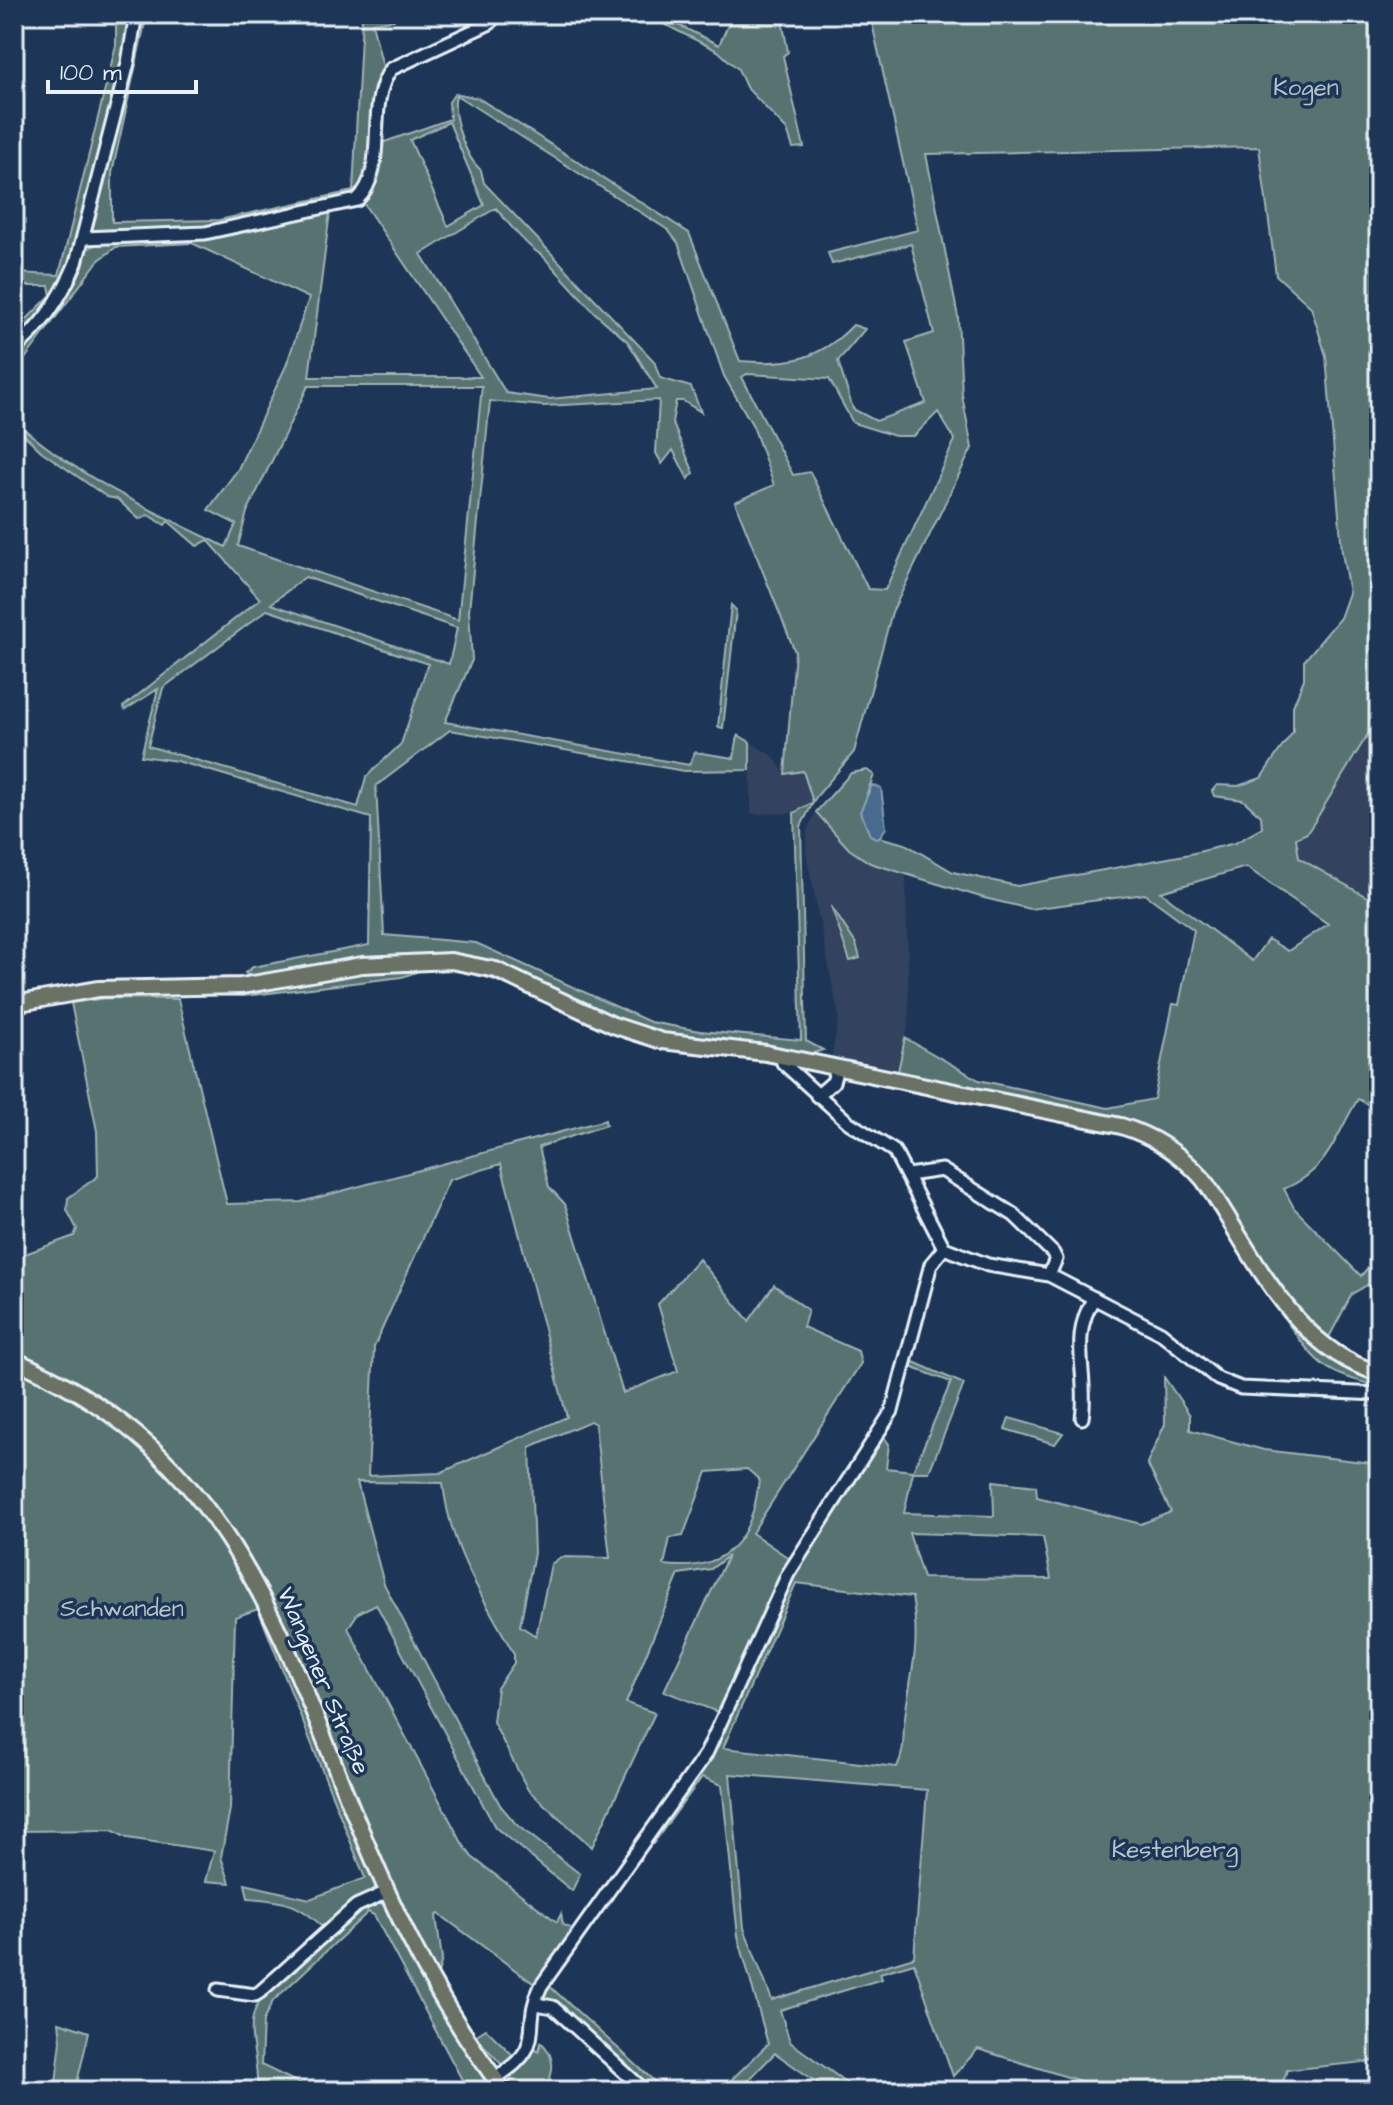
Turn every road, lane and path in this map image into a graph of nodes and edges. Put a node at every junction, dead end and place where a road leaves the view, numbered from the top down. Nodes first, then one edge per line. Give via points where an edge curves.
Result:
1 (136, 14) edge
2 (494, 14) edge
3 (84, 238) junction
4 (14, 349) edge
5 (14, 1004) edge
6 (781, 1056) junction
7 (837, 1068) junction
8 (817, 1096) junction
9 (908, 1175) junction
10 (944, 1248) junction
11 (1049, 1275) junction
12 (1094, 1298) junction
13 (14, 1360) edge
14 (1379, 1373) edge
15 (1379, 1394) edge
16 (1082, 1418) dead end
17 (387, 1892) junction
18 (218, 1990) dead end
19 (536, 2004) junction
20 (495, 2078) junction
21 (504, 2091) edge
22 (645, 2091) edge

1 - 3 street
2 - 3 street via 490,23 391,69 380,92 370,181 357,200 205,233
3 - 4 street via 57,300
5 - 6 main road via 98,989 241,986 362,965 451,961 496,970 645,1037
6 - 7 main road
6 - 8 street
7 - 8 street via 833,1082
7 - 14 main road via 1105,1122 1155,1139 1203,1179 1309,1333 1342,1359
8 - 9 street via 852,1126 894,1151
9 - 10 street
9 - 11 street via 942,1170 1014,1215 1053,1253 1056,1259
10 - 11 street via 988,1265
10 - 19 street via 931,1264 892,1411 788,1574 696,1773 541,1986
11 - 12 street
12 - 15 street via 1161,1333 1218,1379 1241,1388
12 - 16 street via 1080,1326
13 - 17 main road, Wangener Straße via 76,1393 127,1429 181,1479 219,1525 283,1635
17 - 18 street via 356,1906 255,1995
17 - 20 main road, Wangener Straße via 440,1994
19 - 20 street via 526,2053
19 - 22 street via 553,2007
20 - 21 main road, Wangener Straße

